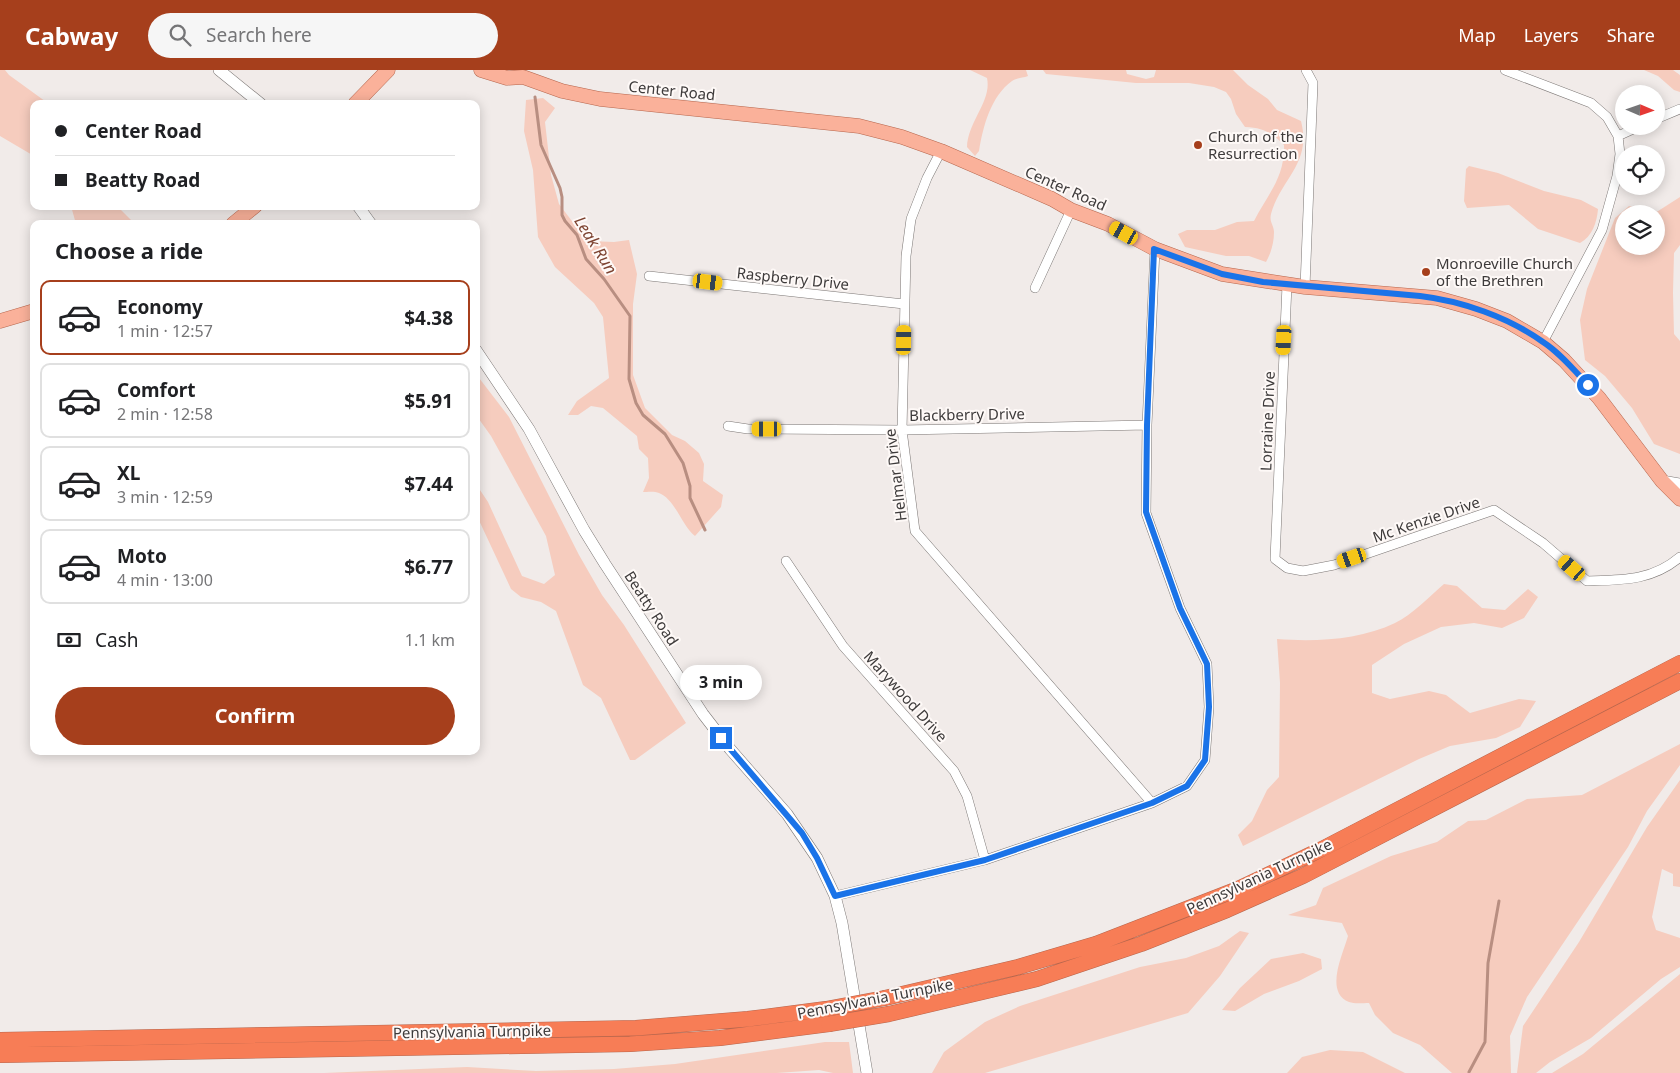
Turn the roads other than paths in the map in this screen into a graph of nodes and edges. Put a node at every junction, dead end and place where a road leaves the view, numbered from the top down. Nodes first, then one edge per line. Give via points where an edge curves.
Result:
1 (219, 70) edge
2 (388, 70) edge
3 (481, 70) edge
4 (1306, 70) edge
5 (1504, 70) edge
6 (517, 73) edge
7 (256, 100) edge
8 (359, 100) edge
9 (1680, 109) edge
10 (1665, 115) edge
11 (1618, 136) joint
12 (940, 151) junction
13 (250, 210) edge
14 (1071, 210) junction
15 (238, 220) edge
16 (1154, 249) junction
17 (649, 276) dead end
18 (1287, 285) junction
19 (1305, 287) junction
20 (1035, 288) dead end
21 (904, 304) junction
22 (30, 313) edge
23 (0, 320) edge
24 (1543, 342) junction
25 (480, 356) edge
26 (1147, 425) junction
27 (728, 426) dead end
28 (902, 430) junction
29 (1662, 481) junction
30 (1680, 484) edge
31 (1680, 499) edge
32 (1680, 557) edge
33 (1275, 559) joint
34 (786, 561) dead end
35 (1680, 662) edge
36 (1680, 681) edge
37 (1152, 803) junction
38 (985, 860) junction
39 (835, 896) junction
40 (0, 1040) edge
41 (0, 1055) edge
42 (867, 1073) edge

1 - 7 street
2 - 8 main road
3 - 6 main road, Center Road via 507,78
4 - 19 street via 1313,83
5 - 11 street via 1590,103 1607,117
6 - 12 main road, Center Road via 562,91 600,99 859,126
9 - 10 street
11 - 24 street via 1617,176 1602,230
12 - 14 main road, Center Road via 1052,198
12 - 21 street, Helmar Drive via 911,219
13 - 15 main road
14 - 16 main road, Center Road via 1108,224
14 - 20 street
16 - 18 main road, Center Road via 1222,274
16 - 26 street
17 - 21 street, Raspberry Drive
18 - 19 main road, Center Road
18 - 33 street, Lorraine Drive
19 - 24 main road, Center Road via 1436,298 1507,321
21 - 28 street, Helmar Drive
22 - 23 main road
24 - 29 main road, Center Road via 1599,398
25 - 39 street, Beatty Road via 530,429 584,530 688,690 730,749 802,833
26 - 28 street, Blackberry Drive
26 - 37 street via 1146,512 1180,608 1207,664 1209,707 1205,760 1187,786
27 - 28 street, Blackberry Drive via 748,429
28 - 37 street, Helmar Drive via 915,531
29 - 30 street
29 - 31 main road, Center Road
32 - 33 street, Mc Kenzie Drive via 1670,565 1632,580 1587,581 1543,543 1494,510 1334,564 1303,570 1287,568
34 - 38 street, Marywood Drive via 843,646 954,771 967,796
35 - 40 highway, Pennsylvania Turnpike, bridge via 1331,844 1229,892 1133,930 978,978 826,1009 748,1020 636,1028
36 - 41 highway, Pennsylvania Turnpike, bridge via 1303,876 1228,910 1037,979 889,1014 720,1038 630,1044
37 - 38 street
38 - 39 street
39 - 42 street, Beatty Road

